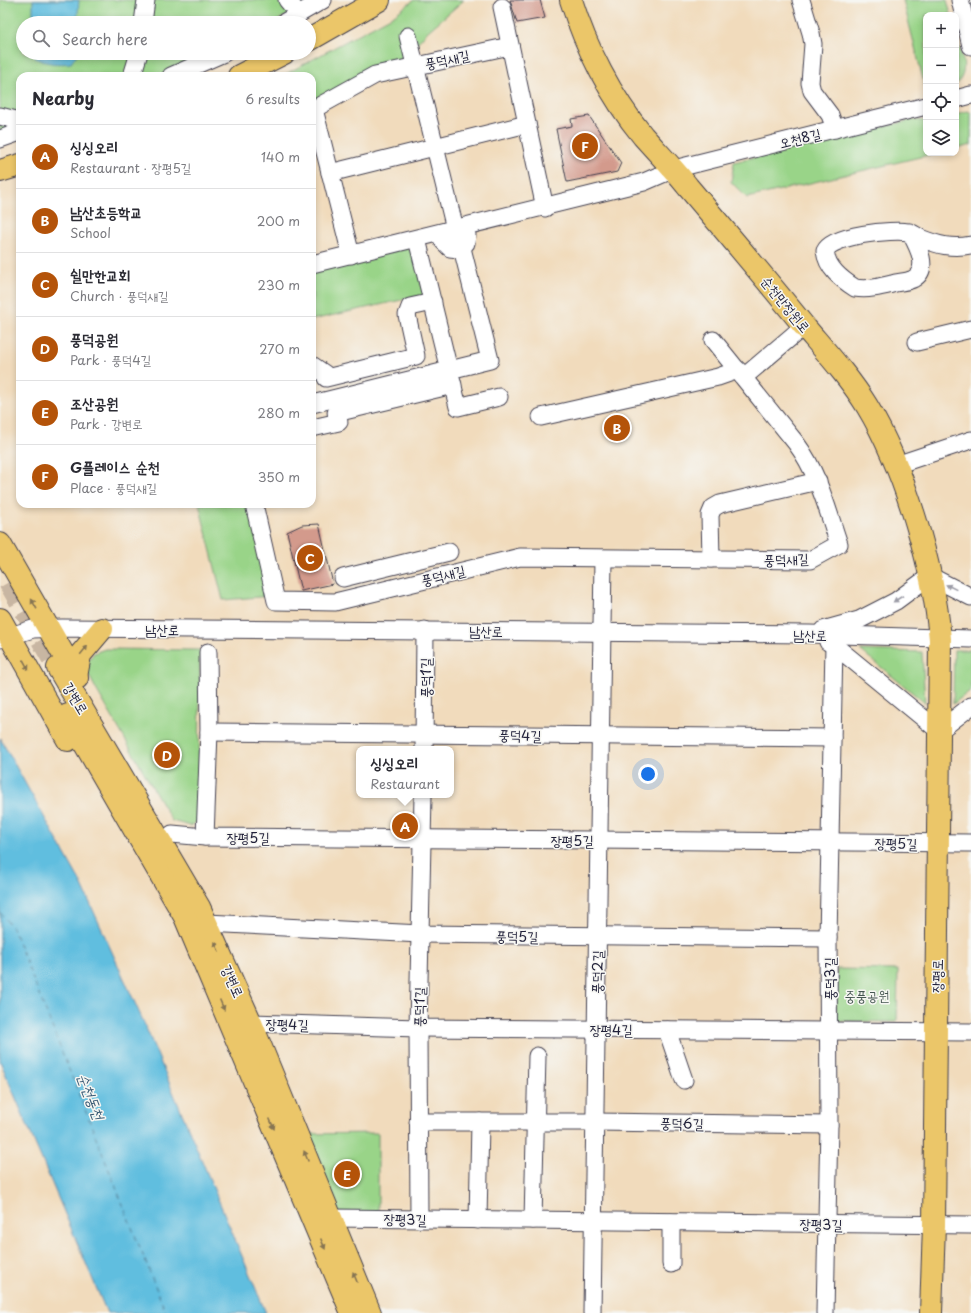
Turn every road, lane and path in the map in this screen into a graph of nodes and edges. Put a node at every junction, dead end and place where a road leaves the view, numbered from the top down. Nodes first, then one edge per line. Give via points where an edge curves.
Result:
1 (146, 0) edge
2 (287, 0) edge
3 (323, 0) edge
4 (379, 0) edge
5 (571, 0) edge
6 (801, 0) edge
7 (960, 0) edge
8 (502, 7) dead end
9 (299, 14) junction
10 (144, 16) edge
11 (295, 16) edge
12 (316, 36) edge
13 (408, 36) dead end
14 (510, 46) junction
15 (971, 46) edge
16 (137, 60) edge
17 (208, 60) edge
18 (270, 60) edge
19 (415, 66) junction
20 (133, 72) edge
21 (180, 72) edge
22 (247, 72) edge
23 (971, 95) edge
24 (959, 98) edge
25 (316, 107) edge
26 (923, 107) edge
27 (0, 116) edge
28 (16, 120) edge
29 (316, 120) edge
30 (527, 124) junction
31 (835, 129) junction
32 (16, 133) edge
33 (0, 139) edge
34 (435, 147) junction
35 (16, 166) edge
36 (674, 169) junction
37 (0, 171) edge
38 (330, 173) junction
39 (545, 208) junction
40 (910, 232) junction
41 (458, 238) junction
42 (417, 239) junction
43 (971, 245) edge
44 (351, 255) junction
45 (316, 263) edge
46 (432, 302) junction
47 (804, 326) junction
48 (971, 329) edge
49 (713, 340) dead end
50 (918, 342) dead end
51 (316, 368) edge
52 (741, 374) junction
53 (451, 377) junction
54 (499, 397) dead end
55 (316, 403) edge
56 (541, 417) dead end
57 (316, 427) edge
58 (971, 440) edge
59 (896, 465) junction
60 (818, 481) junction
61 (255, 508) edge
62 (0, 544) edge
63 (449, 552) dead end
64 (603, 558) junction
65 (711, 560) junction
66 (381, 568) junction
67 (930, 576) junction
68 (343, 578) dead end
69 (387, 589) junction
70 (971, 597) edge
71 (102, 628) junction
72 (48, 629) junction
73 (425, 630) junction
74 (601, 632) junction
75 (3, 633) edge
76 (809, 634) junction
77 (940, 639) junction
78 (971, 640) edge
79 (834, 646) junction
80 (208, 652) dead end
81 (60, 673) junction
82 (971, 706) edge
83 (939, 731) junction
84 (209, 732) junction
85 (600, 736) junction
86 (832, 738) junction
87 (424, 742) edge
88 (423, 798) edge
89 (172, 834) junction
90 (205, 837) junction
91 (422, 839) junction
92 (598, 840) junction
93 (831, 842) junction
94 (939, 843) junction
95 (971, 843) edge
96 (197, 916) junction
97 (421, 934) junction
98 (597, 937) junction
99 (828, 938) junction
100 (251, 1023) junction
101 (418, 1028) junction
102 (596, 1029) junction
103 (667, 1030) junction
104 (829, 1031) junction
105 (936, 1032) junction
106 (971, 1032) edge
107 (537, 1056) dead end
108 (684, 1080) dead end
109 (418, 1122) junction
110 (480, 1122) junction
111 (535, 1122) junction
112 (595, 1122) junction
113 (829, 1125) junction
114 (332, 1218) junction
115 (419, 1219) junction
116 (478, 1220) junction
117 (533, 1220) junction
118 (594, 1221) junction
119 (671, 1222) junction
120 (826, 1224) junction
121 (934, 1225) junction
122 (971, 1225) edge
123 (671, 1264) dead end
124 (352, 1313) edge
125 (370, 1313) edge
126 (592, 1313) edge
127 (825, 1313) edge
128 (931, 1313) edge

1 - 10 street
2 - 9 street
3 - 9 street
4 - 12 main road
5 - 36 main road, 순천만정원로 via 592,54 612,90 643,136
6 - 31 street via 813,44 810,83 812,91 830,114
7 - 15 street
8 - 14 street
9 - 11 street
13 - 19 street
14 - 19 street, 풍덕새길
14 - 30 street
16 - 20 street
17 - 21 street
18 - 22 main road
19 - 25 street, 풍덕새길 via 375,75
19 - 34 street
23 - 24 street
26 - 31 street, 오천8길
27 - 28 street
29 - 38 street, 풍덕새길
30 - 34 street
30 - 39 street
31 - 36 street, 오천8길
32 - 33 street
34 - 38 street
34 - 41 street
35 - 37 main road
36 - 39 street via 644,182
36 - 47 main road, 순천만정원로
38 - 44 street, 풍덕새길
39 - 41 street
40 - 40 street via 893,231 860,235 831,243 824,251 832,269 855,288 878,287 912,279 920,272 922,265 918,246
40 - 43 street via 944,246 954,248
41 - 42 street
41 - 53 street via 490,360
42 - 44 street
42 - 46 street
44 - 45 street
46 - 51 street via 410,307 407,315 416,356 326,378 325,374
46 - 53 street
47 - 52 street
47 - 59 main road, 순천만정원로 via 867,406
48 - 50 street
49 - 52 street, 풍덕새길
52 - 56 street
52 - 60 street, 풍덕새길 via 807,458
53 - 54 street via 458,407
53 - 55 street
53 - 57 street via 336,413 339,422
58 - 59 street
59 - 67 main road, 순천만정원로
60 - 65 street via 720,504 713,508 710,515
60 - 65 street, 풍덕새길 via 838,544 810,560
61 - 69 street, 풍덕새길 via 276,601 335,602
72 -> 62 main road
63 - 66 street
64 - 65 street, 풍덕새길
64 - 69 street, 풍덕새길 via 520,557
64 - 74 street, 풍덕2길
66 - 68 street
66 - 69 street
70 -> 67 street
67 -> 76 street via 896,601 859,620
67 - 77 main road, 순천만정원로
71 - 72 street, 남산로
71 - 73 street, 남산로
81 -> 71 main road via 80,655
72 - 75 street, 남산로
72 - 81 main road
73 - 74 street, 남산로
73 - 87 street, 풍덕1길
74 - 76 street, 남산로
74 - 85 street, 풍덕2길
75 -> 96 main road via 152,884
76 - 77 street, 남산로
76 - 79 street
77 - 78 street, 남산로
77 - 83 main road, 장평로
79 - 83 street
79 - 86 street, 풍덕3길
80 - 84 street
81 - 89 main road
81 - 96 main road, 강변로
82 - 83 street
83 - 94 main road, 장평로
84 - 87 street, 풍덕4길
84 - 90 street
85 - 86 street, 풍덕4길
85 - 87 street, 풍덕4길
85 - 92 street, 풍덕2길
86 - 93 street, 풍덕3길
88 - 91 street, 풍덕1길
89 - 90 street, 장평5길
89 - 96 main road via 190,869
90 - 91 street, 장평5길
91 - 92 street, 장평5길
91 - 97 street, 풍덕1길
92 - 93 street, 장평5길
92 - 98 street, 풍덕2길
93 - 94 street, 장평5길
93 - 99 street, 풍덕3길
94 - 95 street, 장평5길
94 - 105 main road, 장평로
96 - 97 street, 풍덕5길
100 -> 96 main road, 강변로
96 -> 124 main road, 강변로
97 - 98 street, 풍덕5길
97 - 101 street, 풍덕1길
98 - 99 street, 풍덕5길
98 - 102 street, 풍덕2길
99 - 104 street, 풍덕3길
100 - 101 street, 장평4길
114 -> 100 main road, 강변로
101 - 102 street, 장평4길
101 - 109 street, 풍덕1길
102 - 103 street, 장평4길
102 - 112 street, 풍덕2길
103 - 104 street, 장평4길
103 - 108 street
104 - 105 street, 장평4길
104 - 113 street, 풍덕3길
105 - 106 street, 장평4길
105 - 121 main road, 장평로
107 - 111 street
109 - 110 street, 풍덕6길
109 - 115 street, 풍덕1길
110 - 111 street, 풍덕6길
110 - 116 street
111 - 112 street, 풍덕6길
111 - 117 street
112 - 113 street, 풍덕6길
112 - 118 street, 풍덕2길
113 - 120 street, 풍덕3길
114 - 115 street, 장평3길
125 -> 114 main road, 강변로
115 - 116 street, 장평3길
116 - 117 street, 장평3길
117 - 118 street, 장평3길
118 - 119 street, 장평3길
118 - 126 street, 풍덕2길
119 - 120 street, 장평3길
119 - 123 street
120 - 121 street, 장평3길
120 - 127 street, 풍덕3길
121 - 122 street, 장평3길
121 - 128 main road, 장평로

